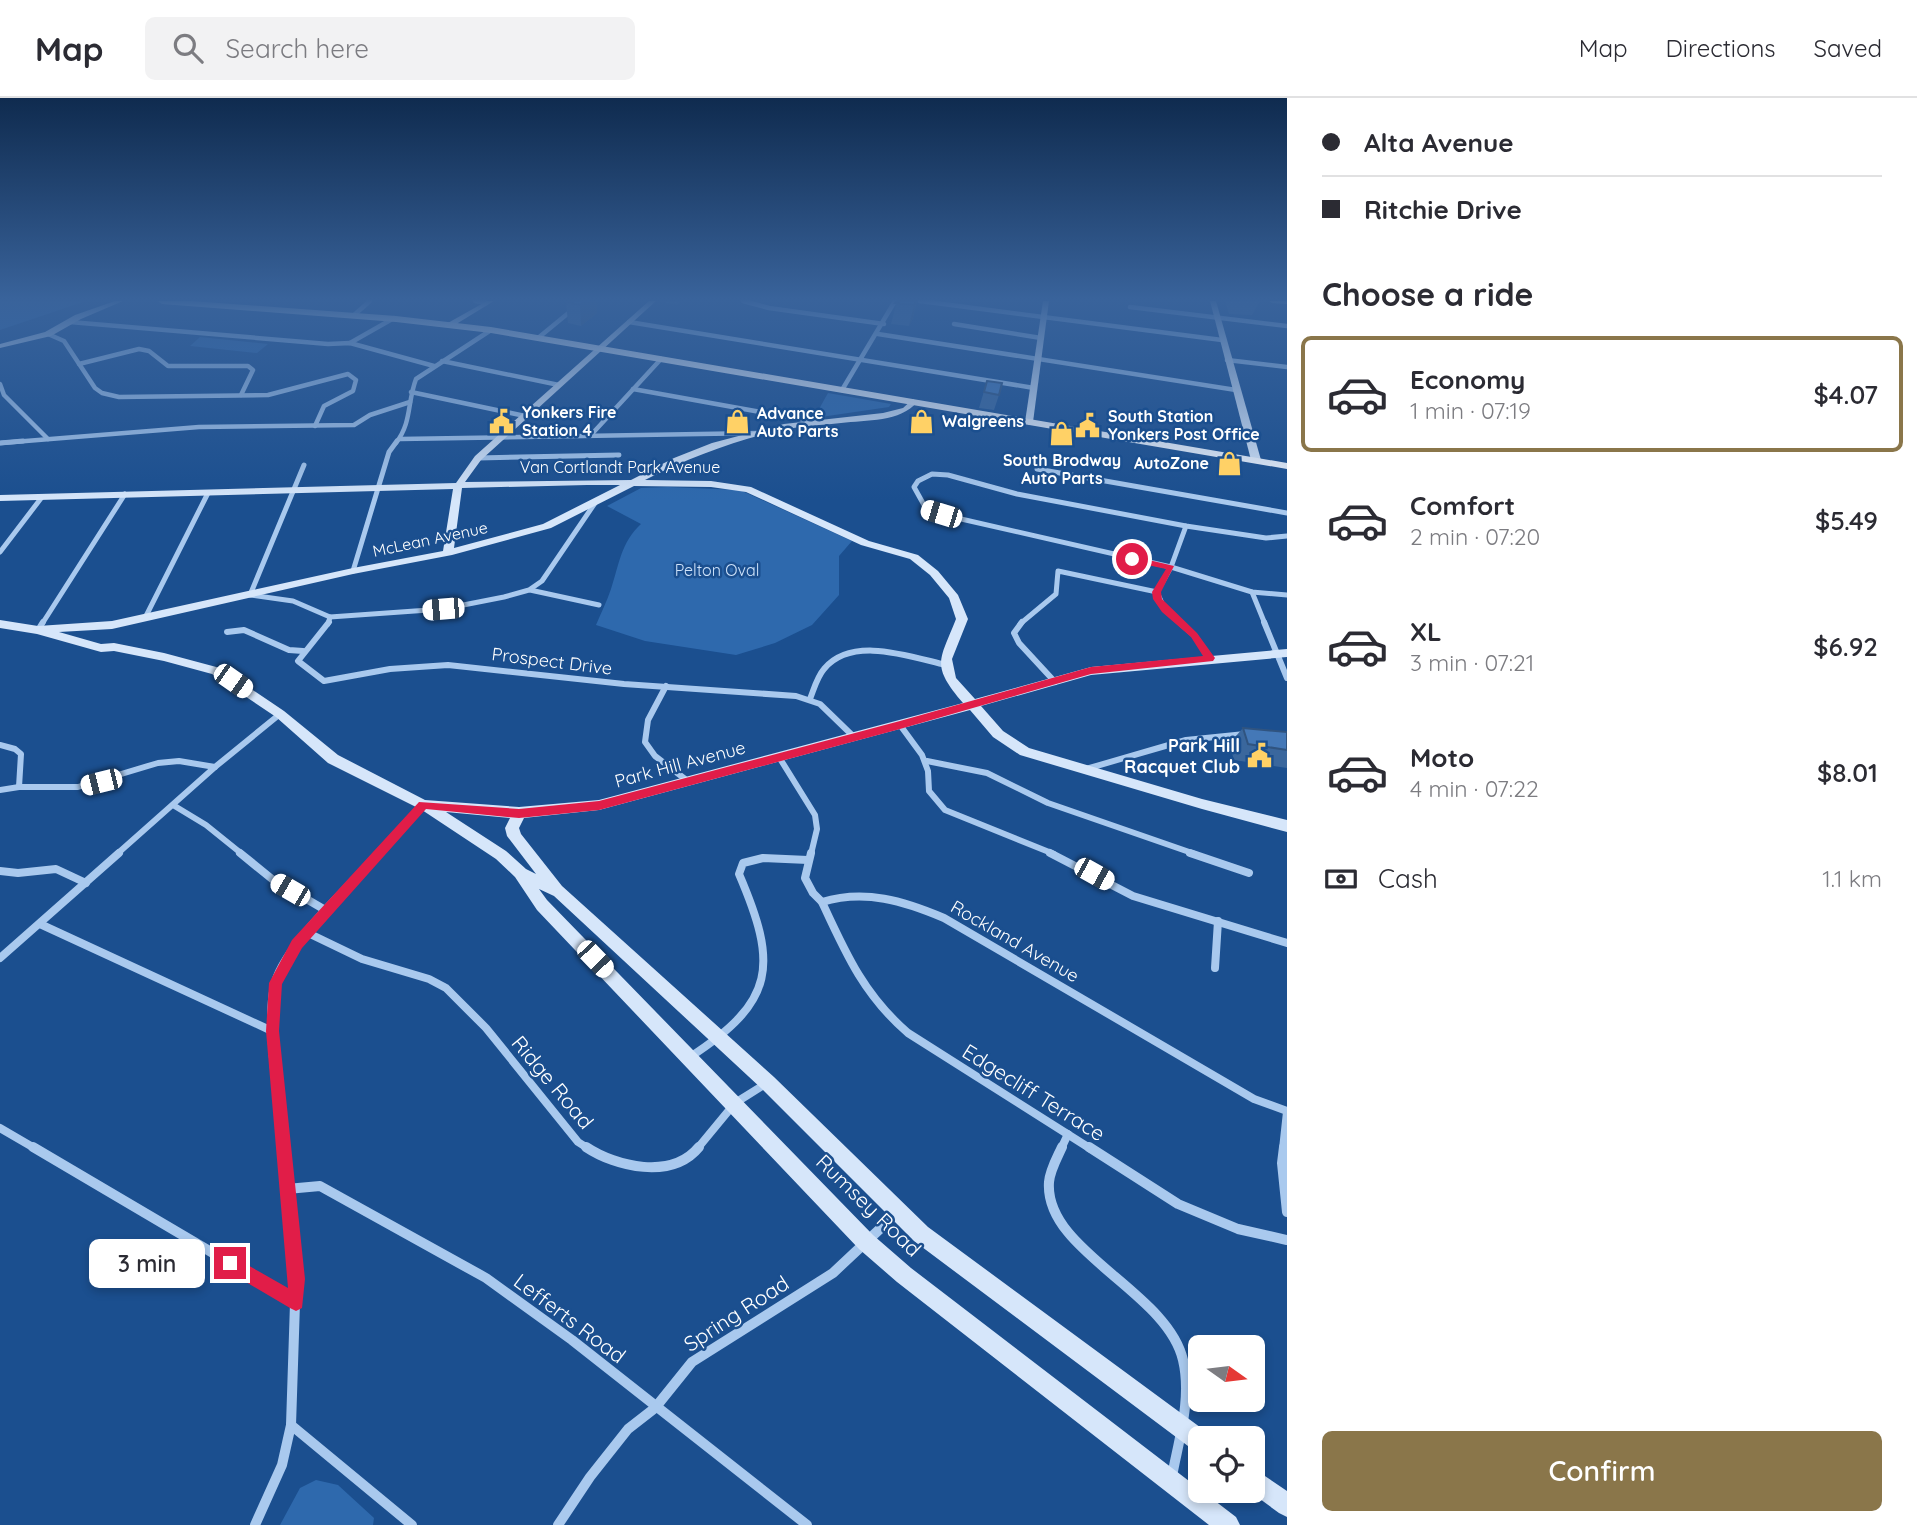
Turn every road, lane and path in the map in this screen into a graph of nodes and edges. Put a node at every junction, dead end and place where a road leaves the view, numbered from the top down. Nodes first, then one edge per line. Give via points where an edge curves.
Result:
1 (81, 368) edge
2 (250, 368) edge
3 (432, 368) edge
4 (474, 368) edge
5 (578, 368) edge
6 (652, 368) edge
7 (710, 368) edge
8 (855, 368) edge
9 (907, 368) edge
10 (1037, 368) edge
11 (1093, 368) edge
12 (1229, 368) edge
13 (0, 384) edge
14 (559, 385) junction
15 (1034, 388) junction
16 (633, 389) junction
17 (842, 390) junction
18 (1236, 390) junction
19 (411, 392) junction
20 (241, 396) junction
21 (410, 402) junction
22 (909, 402) junction
23 (525, 416) junction
24 (816, 422) junction
25 (1029, 422) junction
26 (316, 426) junction
27 (760, 432) junction
28 (591, 435) junction
29 (502, 437) junction
30 (48, 439) junction
31 (400, 439) junction
32 (0, 443) edge
33 (620, 455) dead end
34 (478, 458) junction
35 (1256, 460) junction
36 (304, 464) dead end
37 (1287, 466) edge
38 (1037, 469) dead end
39 (633, 482) junction
40 (457, 486) junction
41 (377, 488) junction
42 (294, 490) junction
43 (208, 493) junction
44 (125, 494) junction
45 (42, 497) junction
46 (0, 498) edge
47 (595, 503) junction
48 (1287, 513) edge
49 (1186, 526) junction
50 (1287, 536) edge
51 (0, 552) edge
52 (448, 553) junction
53 (1171, 567) junction
54 (353, 571) junction
55 (529, 590) junction
56 (1157, 592) junction
57 (1252, 592) junction
58 (250, 595) junction
59 (1287, 595) edge
60 (599, 605) dead end
61 (330, 617) junction
62 (145, 618) junction
63 (0, 624) edge
64 (112, 625) junction
65 (98, 627) junction
66 (38, 630) junction
67 (227, 632) dead end
68 (108, 648) junction
69 (303, 651) junction
70 (1283, 653) edge
71 (1210, 658) junction
72 (946, 664) junction
73 (1287, 678) edge
74 (1055, 682) junction
75 (666, 686) junction
76 (810, 699) junction
77 (972, 705) junction
78 (280, 714) junction
79 (900, 725) junction
80 (1258, 735) edge
81 (853, 736) junction
82 (0, 745) edge
83 (779, 757) junction
84 (927, 761) junction
85 (215, 767) junction
86 (1086, 769) junction
87 (690, 782) junction
88 (19, 786) junction
89 (0, 790) edge
90 (173, 805) junction
91 (423, 805) junction
92 (519, 813) junction
93 (1287, 826) edge
94 (808, 860) junction
95 (0, 871) edge
96 (520, 873) junction
97 (1249, 873) dead end
98 (86, 883) junction
99 (559, 891) junction
100 (822, 902) junction
101 (327, 911) junction
102 (1217, 921) junction
103 (40, 924) junction
104 (308, 933) junction
105 (1287, 943) edge
106 (0, 958) edge
107 (1215, 968) dead end
108 (272, 1031) junction
109 (720, 1039) junction
110 (690, 1057) junction
111 (768, 1083) junction
112 (735, 1103) junction
113 (1287, 1112) edge
114 (0, 1128) edge
115 (1068, 1134) junction
116 (287, 1189) junction
117 (898, 1212) junction
118 (1287, 1212) edge
119 (1287, 1240) edge
120 (866, 1242) junction
121 (296, 1302) junction
122 (655, 1408) junction
123 (291, 1425) junction
124 (1181, 1427) junction
125 (1188, 1432) edge
126 (1171, 1483) junction
127 (1265, 1489) edge
128 (1287, 1505) edge
129 (255, 1525) edge
130 (412, 1525) edge
131 (558, 1525) edge
132 (807, 1525) edge
133 (1228, 1525) edge

1 - 20 street via 95,388 109,396
2 - 20 street via 252,375
3 - 19 street via 416,379
4 - 14 street
5 - 14 street
6 - 16 street
7 - 17 main road
8 - 17 street
9 - 15 street
10 - 15 street
11 - 18 street
12 - 18 street
13 - 30 street via 4,395
14 - 23 street
15 - 25 street
16 - 24 street
16 - 28 street
17 - 22 main road
18 - 35 street
19 - 21 street
19 - 23 street
20 - 26 street via 282,393 348,374 356,380 353,391 324,406
21 - 26 street via 354,425
21 - 31 street
22 - 24 street, McLean Avenue via 909,409 897,413
22 - 25 main road
23 - 29 street
24 - 27 street, McLean Avenue
25 - 35 main road
26 - 30 street via 199,427
27 - 28 street
27 - 39 street, McLean Avenue via 697,451
28 - 29 street
29 - 31 street
29 - 34 street
30 - 32 street
31 - 41 street via 389,452
33 - 34 street
34 - 40 street
35 - 37 main road
36 - 42 street
38 - 48 street
39 - 40 street, Van Cortlandt Park Avenue
39 - 47 street, McLean Avenue
39 - 72 street, Van Cortlandt Park Avenue via 748,489 865,543 920,560 960,610
40 - 41 street, Van Cortlandt Park Avenue
40 - 52 street
41 - 42 street, Van Cortlandt Park Avenue
41 - 54 street
42 - 43 street, Van Cortlandt Park Avenue
42 - 58 street
43 - 44 street, Van Cortlandt Park Avenue
43 - 62 street
44 - 45 street, Van Cortlandt Park Avenue
44 - 66 street
45 - 46 street, Van Cortlandt Park Avenue
45 - 51 street
47 - 52 street, McLean Avenue via 528,533
47 - 55 street via 549,573
49 - 50 street via 1266,538
49 - 53 street
49 - 53 street via 1017,494 948,475 932,474 915,487 917,499 927,509 1049,542
52 - 54 street, McLean Avenue
53 - 56 street
53 - 57 street
54 - 58 street, McLean Avenue
55 - 60 street
55 - 61 street via 451,608
56 - 71 street via 1166,610 1194,635
56 - 74 street via 1058,571 1059,589 1052,600 1014,633
57 - 59 street
57 - 70 street
58 - 61 street via 293,601
58 - 62 street, McLean Avenue
61 - 69 street via 330,623
62 - 64 street, McLean Avenue
63 - 66 street, McLean Avenue
64 - 65 street, McLean Avenue
64 - 68 street
65 - 66 street, McLean Avenue
65 - 68 street via 93,642
66 - 68 street, Park Hill Avenue
67 - 69 street via 244,630 289,650
68 - 78 street, Park Hill Avenue via 216,671
69 - 75 street, Prospect Drive via 300,665 324,681 448,665
70 - 71 street, Park Hill Avenue
70 - 73 street
71 - 74 street, Park Hill Avenue via 1111,667
72 - 76 street via 849,653 828,664
72 - 77 street via 950,678
74 - 77 street, Park Hill Avenue
75 - 76 street, Prospect Drive
75 - 87 street via 648,720 645,742 655,756
76 - 81 street via 832,713
77 - 79 street, Park Hill Avenue
77 - 86 street via 1015,748
78 - 85 street
78 - 91 street, Park Hill Avenue via 333,759
79 - 81 street, Park Hill Avenue
79 - 84 street
80 - 86 street via 1186,740
81 - 83 street, Park Hill Avenue
82 - 88 street via 21,754
83 - 87 street, Park Hill Avenue
83 - 94 street via 815,814 817,829
84 - 97 street via 987,773 1048,803
84 - 102 street via 929,791 945,810 1063,858 1133,896
85 - 88 street via 158,762 78,787
85 - 90 street
86 - 93 street
87 - 92 street, Park Hill Avenue via 599,805
88 - 89 street
90 - 98 street
90 - 101 street via 206,825 272,879
91 - 92 street, Park Hill Avenue
91 - 96 street, Rumsey Road via 484,843
91 - 101 street
92 - 99 street via 512,828 514,836
94 - 100 street via 805,878
94 - 109 street via 763,858 743,863 738,874 762,926 766,951 762,983 746,1015
95 - 98 street via 55,869
96 - 99 street, Rumsey Road
96 - 110 street, Rumsey Road via 542,905
98 - 103 street
99 - 109 street, Rumsey Road
100 - 113 street, Rockland Avenue via 862,895 930,911 1254,1099
100 - 115 street, Edgecliff Terrace via 863,989 886,1016
101 - 104 street
102 - 105 street
102 - 107 street
103 - 106 street
103 - 108 street
104 - 108 street via 275,983
104 - 112 street, Ridge Road via 362,959 446,988 486,1028 578,1142 604,1159 639,1168 681,1161 695,1152
108 - 116 street
109 - 110 street
109 - 111 street, Rumsey Road
110 - 112 street, Rumsey Road
111 - 112 street, Ridge Road
111 - 117 street, Rumsey Road
112 - 120 street, Rumsey Road
113 - 118 street via 1282,1163
114 - 121 street
115 - 119 street, Edgecliff Terrace via 1178,1204 1238,1229
115 - 124 street via 1049,1182 1052,1209 1067,1233 1146,1304 1177,1340 1184,1360 1186,1403
116 - 121 street
116 - 122 street, Lefferts Road via 320,1186 486,1278
117 - 120 street, Spring Road
117 - 124 street, Rumsey Road via 921,1234
120 - 122 street, Spring Road via 833,1273 692,1362
120 - 126 street, Rumsey Road
121 - 123 street
122 - 131 street, Spring Road via 628,1429
122 - 132 street, Lefferts Road
123 - 129 street via 282,1465
123 - 130 street
124 - 125 street, Rumsey Road
124 - 126 street
126 - 133 street, Rumsey Road
127 - 128 street

